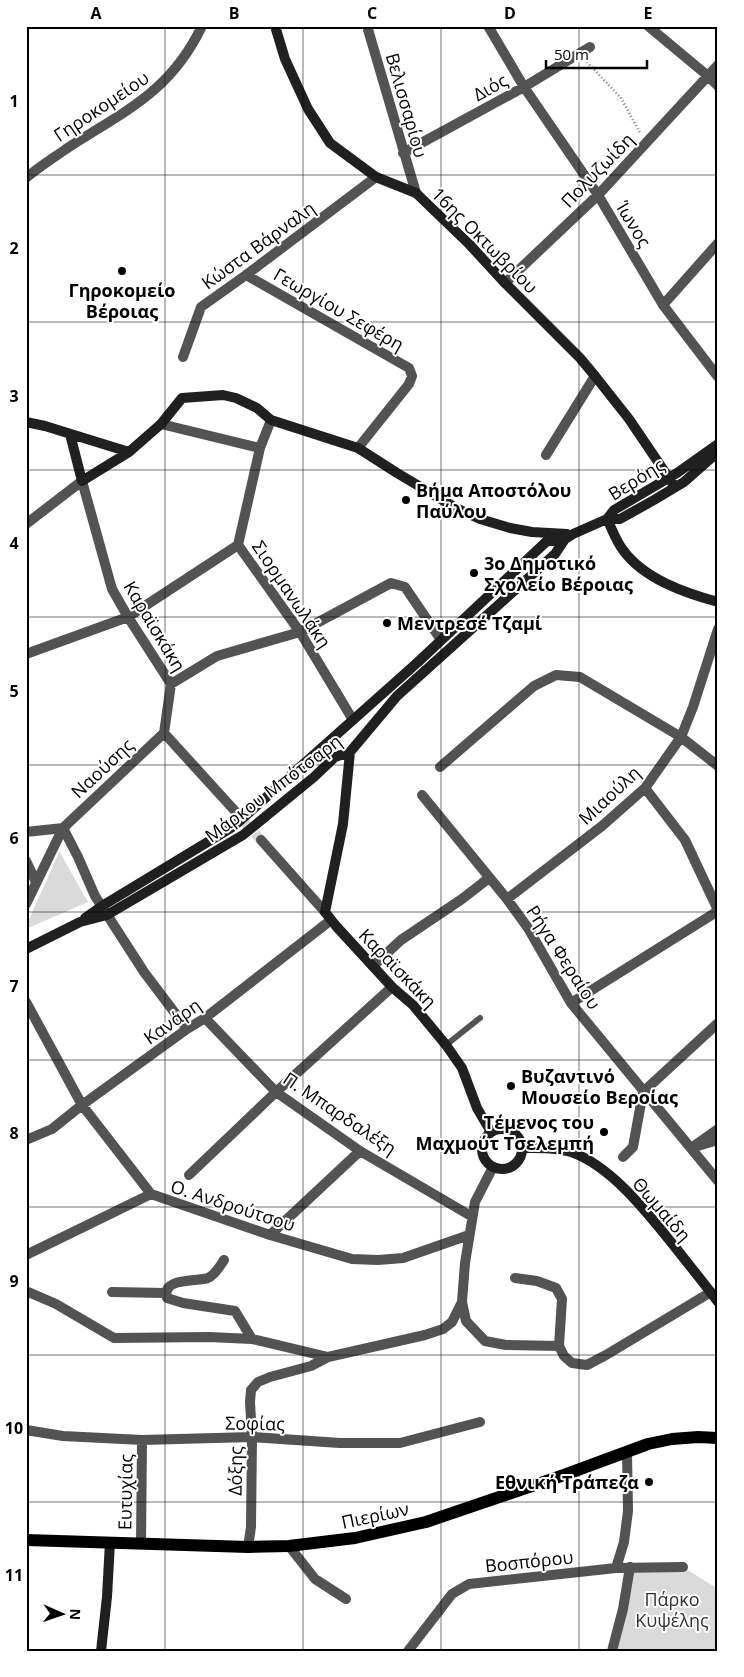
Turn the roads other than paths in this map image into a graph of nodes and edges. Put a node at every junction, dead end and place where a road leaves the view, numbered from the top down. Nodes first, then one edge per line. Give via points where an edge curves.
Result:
1 (202, 26) edge
2 (275, 26) edge
3 (367, 26) edge
4 (488, 26) edge
5 (648, 26) edge
6 (590, 47) dead end
7 (718, 65) edge
8 (708, 76) junction
9 (718, 86) edge
10 (524, 87) junction
11 (403, 153) junction
12 (376, 177) junction
13 (26, 178) edge
14 (416, 194) junction
15 (598, 195) junction
16 (718, 243) edge
17 (246, 275) junction
18 (505, 284) junction
19 (663, 305) junction
20 (183, 357) dead end
21 (595, 376) junction
22 (718, 377) edge
23 (271, 420) junction
24 (26, 422) edge
25 (161, 424) junction
26 (70, 434) junction
27 (718, 444) edge
28 (260, 448) junction
29 (358, 448) junction
30 (129, 452) junction
31 (718, 452) edge
32 (546, 455) dead end
33 (669, 477) junction
34 (82, 481) junction
35 (675, 487) junction
36 (607, 519) junction
37 (26, 524) edge
38 (569, 537) junction
39 (238, 545) junction
40 (718, 602) edge
41 (128, 617) junction
42 (718, 630) edge
43 (300, 632) junction
44 (441, 640) junction
45 (26, 654) edge
46 (171, 684) junction
47 (353, 720) junction
48 (164, 733) junction
49 (681, 737) junction
50 (350, 752) junction
51 (718, 766) edge
52 (440, 767) dead end
53 (645, 788) junction
54 (422, 795) dead end
55 (235, 811) tunnel mouth
56 (63, 828) junction
57 (26, 832) edge
58 (261, 840) tunnel mouth
59 (26, 861) edge
60 (489, 878) junction
61 (32, 888) edge
62 (507, 899) junction
63 (26, 904) edge
64 (104, 910) junction
65 (718, 910) edge
66 (328, 916) junction
67 (26, 949) edge
68 (373, 966) junction
69 (392, 987) junction
70 (26, 1002) edge
71 (571, 1003) junction
72 (205, 1018) junction
73 (480, 1018) dead end
74 (718, 1022) edge
75 (187, 1029) junction
76 (446, 1045) junction
77 (276, 1092) junction
78 (643, 1092) junction
79 (82, 1105) junction
80 (718, 1129) edge
81 (491, 1132) junction
82 (26, 1140) edge
83 (718, 1140) edge
84 (522, 1148) junction
85 (691, 1148) junction
86 (360, 1151) junction
87 (624, 1157) dead end
88 (493, 1167) junction
89 (189, 1176) dead end
90 (718, 1181) edge
91 (151, 1194) junction
92 (471, 1216) junction
93 (469, 1235) junction
94 (270, 1236) junction
95 (26, 1255) edge
96 (224, 1260) dead end
97 (515, 1278) dead end
98 (26, 1291) edge
99 (112, 1292) dead end
100 (165, 1293) junction
101 (715, 1297) edge
102 (462, 1302) junction
103 (252, 1339) junction
104 (559, 1346) junction
105 (328, 1357) junction
106 (480, 1422) dead end
107 (26, 1430) edge
108 (252, 1437) junction
109 (718, 1438) edge
110 (142, 1440) junction
111 (627, 1451) junction
112 (26, 1540) edge
113 (110, 1542) junction
114 (141, 1544) junction
115 (289, 1546) junction
116 (248, 1547) junction
117 (630, 1567) junction
118 (683, 1567) dead end
119 (616, 1568) junction
120 (346, 1599) dead end
121 (101, 1651) edge
122 (408, 1651) edge
123 (612, 1651) edge

1 - 13 street, Γηροκομείου via 192,48 159,87 121,116 39,166
2 - 12 street, 16ης Οκτωβρίου via 285,59 304,101 330,143
3 - 11 street, Βελισσαρίου
4 - 10 street, Ίωνος
5 - 8 street
6 - 10 street, Διός
7 - 8 street, Πολυζωίδη
8 - 9 street
8 - 15 street, Πολυζωίδη
10 - 11 street, Διός
10 - 15 street, Ίωνος
11 - 14 street, Βελισσαρίου
12 - 14 street, 16ης Οκτωβρίου
12 - 17 street, Κώστα Βάρναλη
14 - 18 street, 16ης Οκτωβρίου via 469,244
15 - 18 street, Πολυζωίδη
15 - 19 street, Ίωνος
16 - 19 street
17 - 20 street, Κώστα Βάρναλη via 201,307
17 - 29 street, Γεωργίου Σεφέρη via 409,368 412,376 409,384
18 - 21 street, 16ης Οκτωβρίου
19 - 22 street, Ίωνος
21 - 32 street
21 - 33 street, 16ης Οκτωβρίου
23 - 25 street via 257,408 222,395 182,398
23 - 28 street, Σιορμανωλάκη
23 - 29 street
24 - 26 street
25 - 28 street
25 - 30 street
26 - 30 street
26 - 34 street, Καραϊσκάκη
27 - 33 street, Βερόης
28 - 39 street, Σιορμανωλάκη
29 - 38 street via 456,508 480,519 510,528
30 - 34 street
31 - 35 street, Βερόης
33 - 35 street, 16ης Οκτωβρίου
33 - 36 street, Βερόης via 614,510
34 - 37 street
34 - 41 street, Καραϊσκάκη via 112,588
35 - 36 street, Βερόης via 620,519
36 - 38 street, Μάρκου Μπότσαρη
36 - 40 street via 624,551 649,573 690,594
38 - 44 street, Μάρκου Μπότσαρη via 547,541
38 - 50 street, Μάρκου Μπότσαρη via 555,554 397,696
39 - 41 street
39 - 43 street, Σιορμανωλάκη
41 - 45 street
41 - 46 street, Καραϊσκάκη
42 - 49 street, Μιαούλη
43 - 44 street via 391,583 405,587
43 - 46 street via 216,656
43 - 47 street, Σιορμανωλάκη
44 - 47 street, Μάρκου Μπότσαρη
46 - 48 street, Καραϊσκάκη
47 - 64 street, Μάρκου Μπότσαρη via 234,826
48 - 55 street
48 - 56 street, Ναούσης
49 - 51 street
49 - 52 street via 580,677 556,675 534,686
49 - 53 street, Μιαούλη
50 - 64 street, Μάρκου Μπότσαρη via 335,757 243,835
50 - 66 street via 343,824
53 - 62 street, Μιαούλη via 602,826
53 - 65 street via 685,840
54 - 60 street, Ρήγα Φεραίου
56 - 57 street
56 - 61 street
56 - 64 street
58 - 66 street, Καραϊσκάκη
59 - 61 street
60 - 62 street, Ρήγα Φεραίου
60 - 68 street via 401,940
61 - 63 street
62 - 71 street, Ρήγα Φεραίου via 528,928
64 - 67 street, Μάρκου Μπότσαρη
64 - 75 street via 144,972
65 - 71 street
66 - 68 street, Καραϊσκάκη
66 - 72 street, Κανάρη
68 - 69 street, Καραϊσκάκη
69 - 76 street, Καραϊσκάκη
69 - 77 street
70 - 79 street, Ο. Ανδρούτσου
71 - 78 street, Ρήγα Φεραίου
72 - 75 street, Κανάρη
72 - 77 street, Π. Μπαρδαλέξη
73 - 76 lane
74 - 78 street
75 - 79 street, Κανάρη
76 - 81 street, Καραϊσκάκη via 462,1068 477,1108
77 - 86 street, Π. Μπαρδαλέξη
77 - 89 street
78 - 85 street, Ρήγα Φεραίου
78 - 87 street via 633,1147
79 - 82 street, Κανάρη via 52,1129
79 - 91 street, Ο. Ανδρούτσου
80 - 85 street
81 - 84 street via 498,1128 512,1131
81 - 88 street via 481,1149
83 - 85 street
84 - 88 street via 520,1157 511,1166 504,1169
84 - 101 street, Θωμαίδη via 570,1152 603,1171 635,1198
85 - 90 street, Ρήγα Φεραίου
86 - 92 street, Π. Μπαρδαλέξη
86 - 94 street
88 - 92 street via 474,1202
91 - 94 street, Ο. Ανδρούτσου
91 - 95 street
92 - 93 street
93 - 94 street, Ο. Ανδρούτσου via 403,1258 378,1260 352,1259
93 - 102 street
96 - 100 street via 208,1278 175,1283
97 - 104 street via 556,1288 562,1298
98 - 103 street via 56,1304 114,1338
99 - 100 street
100 - 103 street via 167,1298 183,1303 235,1311
101 - 104 street via 587,1365 572,1363
102 - 104 street via 466,1321 485,1341 506,1345
102 - 105 street via 452,1322 443,1329
103 - 105 street
105 - 108 street, Δόξης via 311,1366 258,1382 252,1390 250,1402
106 - 108 street, Σοφίας via 400,1442
107 - 110 street, Σοφίας via 63,1436
108 - 110 street, Σοφίας
108 - 116 street, Δόξης
109 - 111 main road, Πιερίων via 672,1439
110 - 114 street, Ευτυχίας
111 - 115 main road, Πιερίων via 426,1522 356,1538
111 - 119 street via 628,1511
112 - 113 main road, Πιερίων
113 - 114 main road, Πιερίων
113 - 121 street
114 - 116 main road, Πιερίων
115 - 116 main road, Πιερίων
115 - 120 street via 315,1579
117 - 118 street, Βοσπόρου
117 - 119 street, Βοσπόρου
117 - 123 street
119 - 122 street, Βοσπόρου via 468,1584 452,1594

